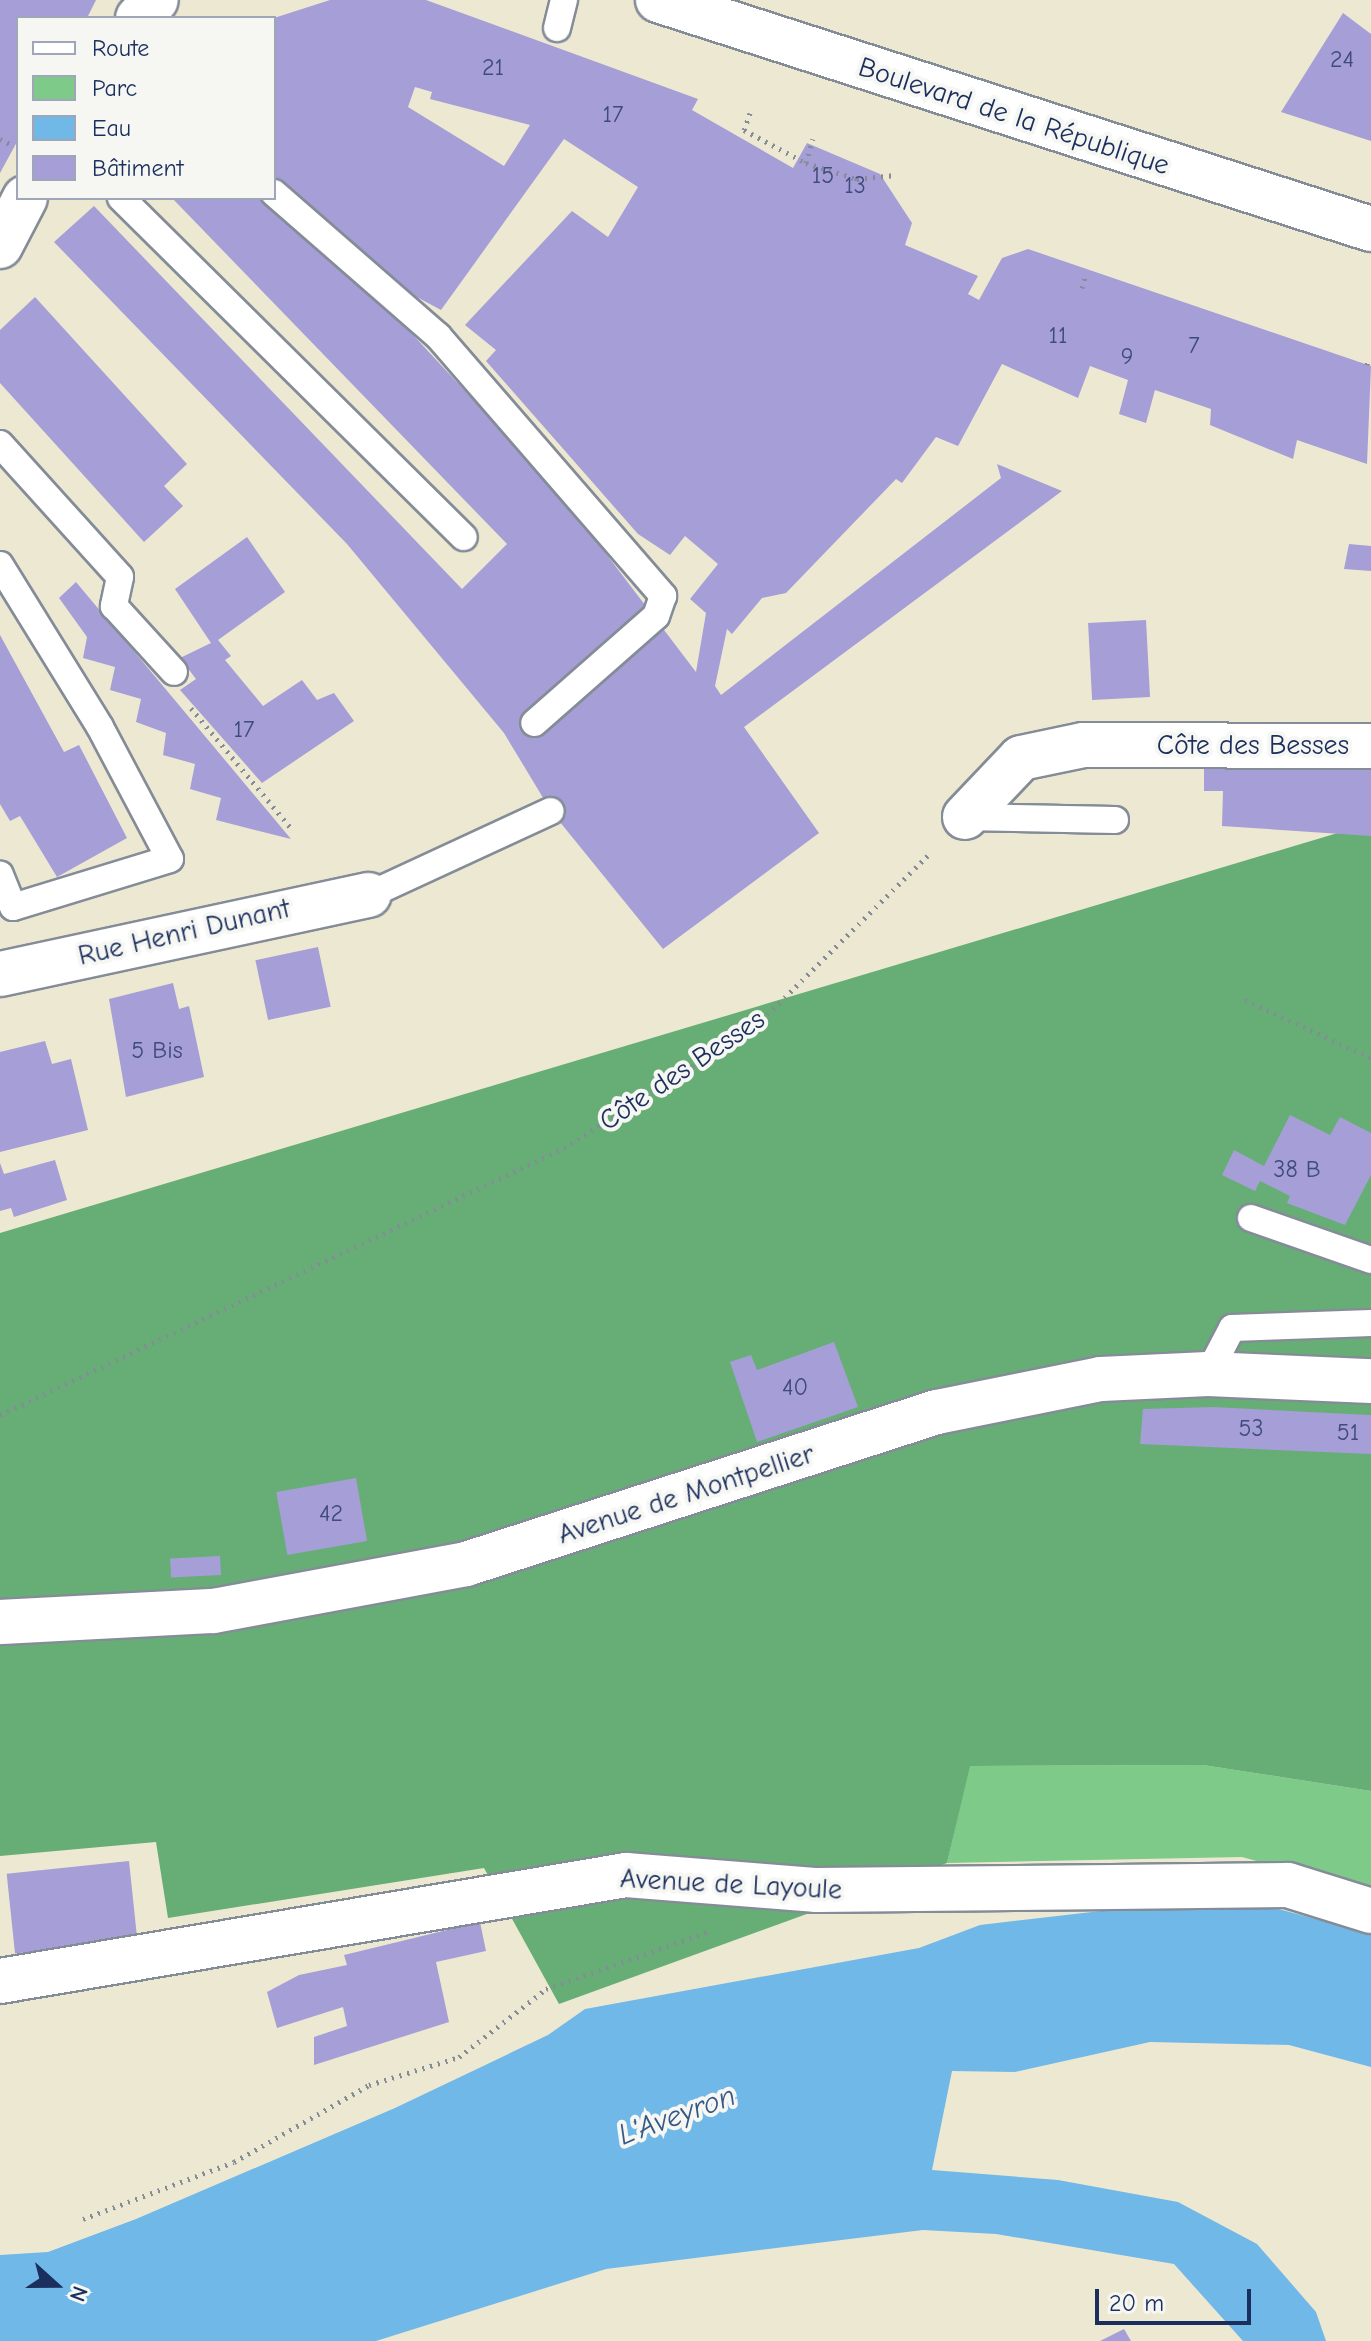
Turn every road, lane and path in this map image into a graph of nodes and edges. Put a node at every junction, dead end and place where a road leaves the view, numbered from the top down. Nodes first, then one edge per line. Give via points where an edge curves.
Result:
1 (564, 0) edge
2 (658, 0) edge
3 (557, 28) dead end
4 (750, 113) dead end
5 (0, 139) edge
6 (813, 139) dead end
7 (10, 144) dead end
8 (806, 163) junction
9 (893, 175) dead end
10 (276, 195) edge
11 (24, 200) edge
12 (123, 200) edge
13 (1371, 229) edge
14 (0, 246) edge
15 (1086, 274) dead end
16 (1082, 288) dead end
17 (0, 444) edge
18 (463, 537) dead end
19 (0, 565) edge
20 (174, 672) joint
21 (534, 723) dead end
22 (1371, 746) edge
23 (551, 811) dead end
24 (965, 817) junction
25 (1115, 820) dead end
26 (290, 827) dead end
27 (0, 874) edge
28 (369, 895) joint
29 (0, 974) edge
30 (1245, 1000) dead end
31 (1371, 1058) edge
32 (1251, 1218) dead end
33 (1371, 1260) edge
34 (1371, 1323) edge
35 (1208, 1374) junction
36 (1371, 1381) edge
37 (0, 1415) edge
38 (0, 1622) edge
39 (1371, 1911) edge
40 (719, 1928) dead end
41 (0, 1981) edge
42 (83, 2219) dead end

1 - 3 lane
2 - 13 street, Boulevard de la République
4 - 8 path via 744,130
5 - 7 path
6 - 8 path
8 - 9 path via 856,183
10 - 21 lane via 438,336 663,596 656,616
11 - 14 street
12 - 18 lane
15 - 16 path
17 - 20 lane via 120,577 114,606
19 - 27 lane via 100,727 170,859 13,907
20 - 26 path via 174,688
22 - 24 street, Côte des Besses via 1083,745 1021,758
23 - 28 lane
24 - 25 lane
24 - 37 path, Côte des Besses via 756,1026 564,1148
28 - 29 street, Rue Henri Dunant
30 - 31 path
32 - 33 lane
34 - 35 lane via 1232,1328
35 - 36 street, Avenue de Montpellier
35 - 38 street, Avenue de Montpellier via 1101,1379 937,1412 466,1564 213,1611
39 - 41 street, Avenue de Layoule via 1288,1885 817,1890 626,1875
40 - 42 path via 546,1989 459,2057 369,2085 234,2162

